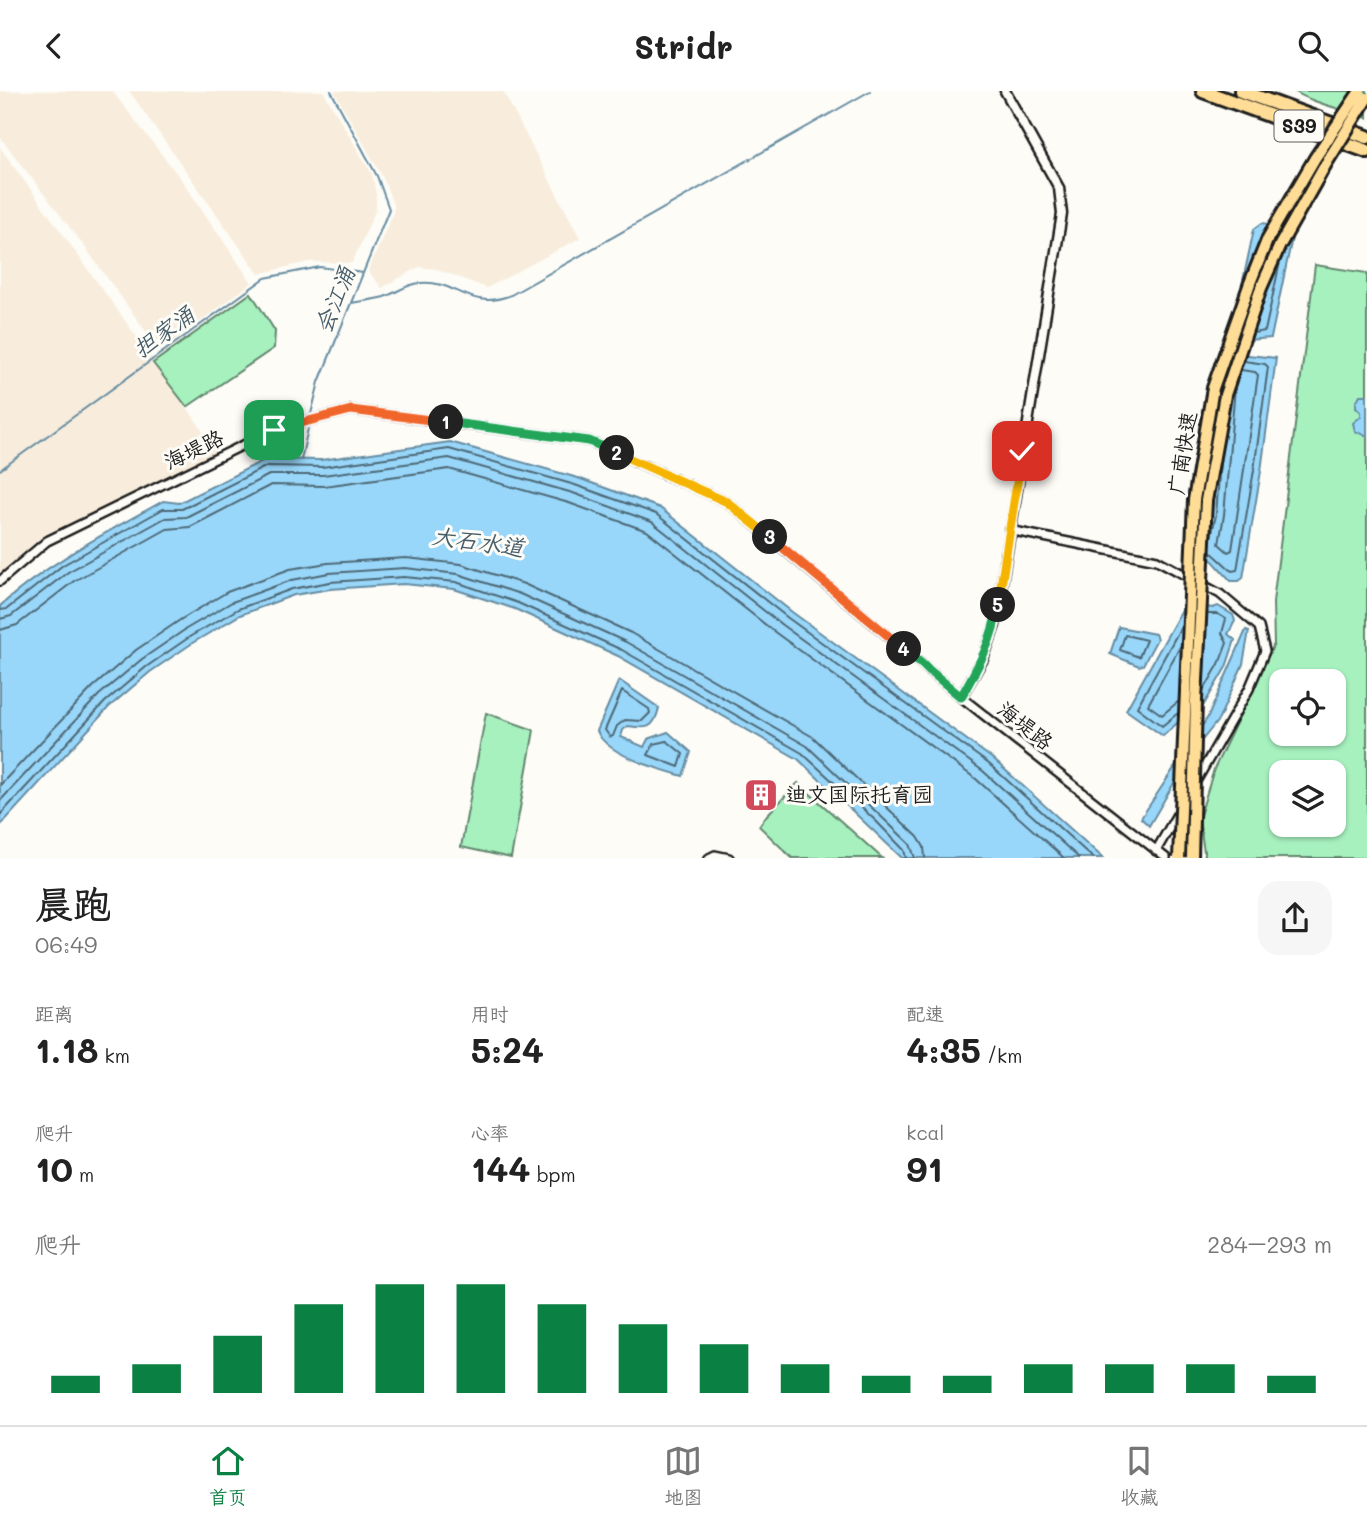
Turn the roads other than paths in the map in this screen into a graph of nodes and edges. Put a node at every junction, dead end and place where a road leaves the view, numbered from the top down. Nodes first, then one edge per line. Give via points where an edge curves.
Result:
1 (1005, 91) edge
2 (1203, 91) edge
3 (1241, 91) edge
4 (1360, 91) edge
5 (1367, 98) edge
6 (1367, 137) edge
7 (1367, 151) edge
8 (1009, 530) junction
9 (0, 581) edge
10 (961, 697) junction
11 (1156, 851) junction
12 (709, 858) edge
13 (729, 858) edge
14 (1166, 858) edge
15 (1179, 858) edge
16 (1192, 858) edge

1 - 8 street via 1059,188 1062,214
2 - 7 highway, S39, bridge
3 - 6 highway, S39, bridge
4 - 15 highway, 广南快速, bridge via 1268,238 1213,388 1194,500
5 - 16 highway, 广南快速, bridge via 1280,244 1225,395 1206,501
8 - 10 street via 995,625 983,659
8 - 11 street via 1157,560 1220,594 1259,627 1265,651 1250,689
9 - 10 street, 海堤路 via 47,541 274,430 351,410 589,441 727,502
10 - 11 street, 海堤路
11 - 14 street, 海堤路
12 - 13 street

